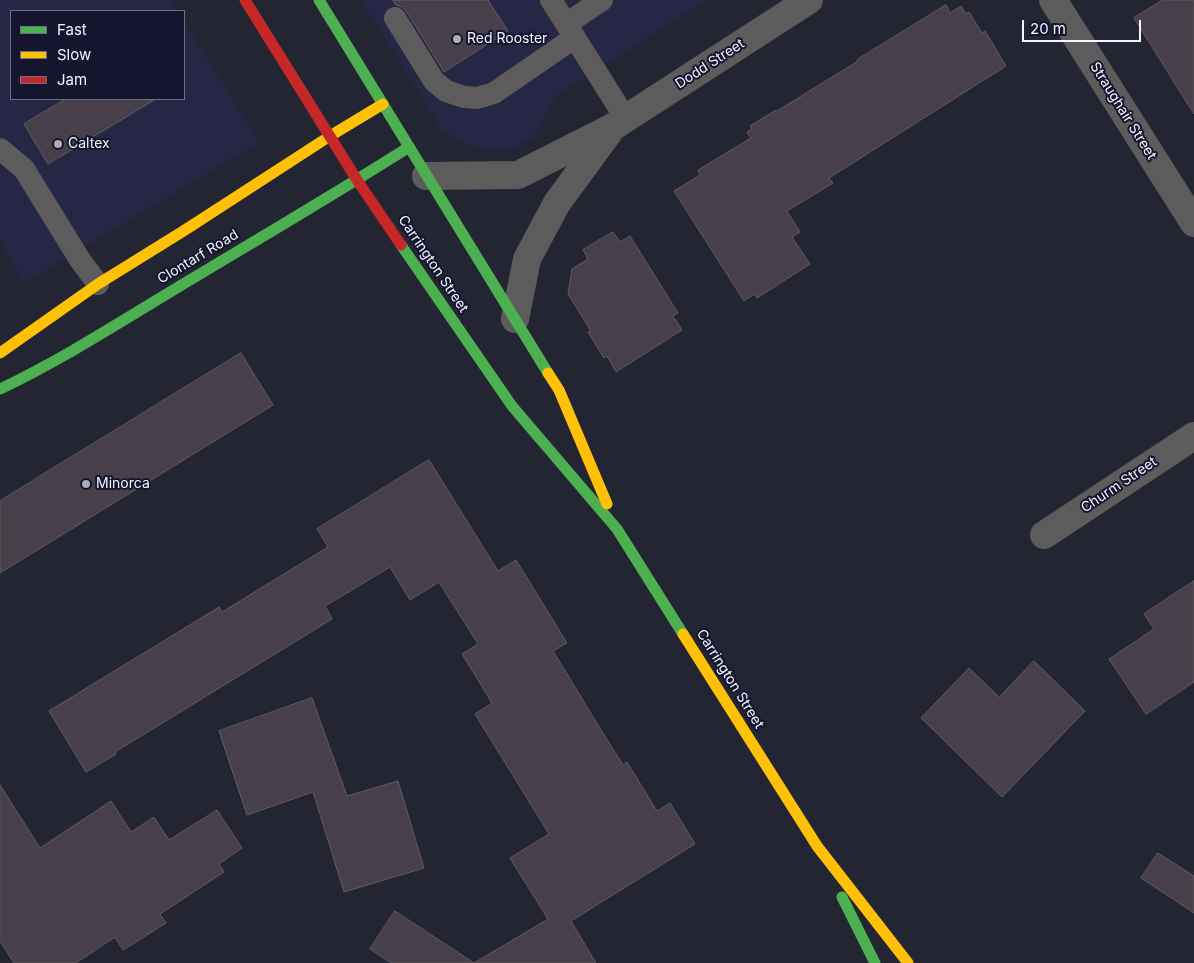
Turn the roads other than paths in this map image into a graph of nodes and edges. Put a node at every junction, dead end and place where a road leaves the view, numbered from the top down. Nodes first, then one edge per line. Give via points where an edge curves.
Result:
1 (245, 0) edge
2 (319, 0) edge
3 (551, 0) edge
4 (602, 0) edge
5 (809, 0) edge
6 (1053, 0) edge
7 (395, 18) dead end
8 (570, 31) junction
9 (383, 104) junction
10 (618, 124) junction
11 (330, 136) junction
12 (409, 147) junction
13 (0, 149) edge
14 (426, 176) junction
15 (357, 180) junction
16 (1194, 223) edge
17 (98, 284) junction
18 (515, 319) junction
19 (0, 353) edge
20 (0, 389) edge
21 (1194, 436) edge
22 (617, 529) junction
23 (1044, 535) dead end
24 (817, 846) junction
25 (875, 963) edge
26 (908, 963) edge

1 - 11 main road, Carrington Street
2 - 9 main road, Carrington Street
3 - 8 lane
4 - 8 lane
5 - 10 street, Dodd Street
6 - 16 street, Straughair Street
7 - 8 lane via 434,81 446,91 464,97 478,98 494,92
8 - 10 lane
9 - 11 main road, Clontarf Road
9 - 12 main road, Carrington Street
10 - 14 street, Dodd Street via 518,175
10 - 18 street, Dodd Street via 557,203 527,259
11 - 15 main road, Carrington Street
11 - 17 main road, Clontarf Road
12 - 14 main road, Carrington Street
12 - 15 main road, Clontarf Road
13 - 17 lane via 24,169
14 - 18 main road, Carrington Street
15 - 20 main road, Clontarf Road via 94,340
15 - 22 main road, Carrington Street via 512,406
17 - 19 main road, Clontarf Road
18 - 22 main road, Carrington Street via 559,390
21 - 23 street, Churm Street
22 - 24 main road, Carrington Street
24 - 25 main road, Carrington Street
24 - 26 main road, Carrington Street

